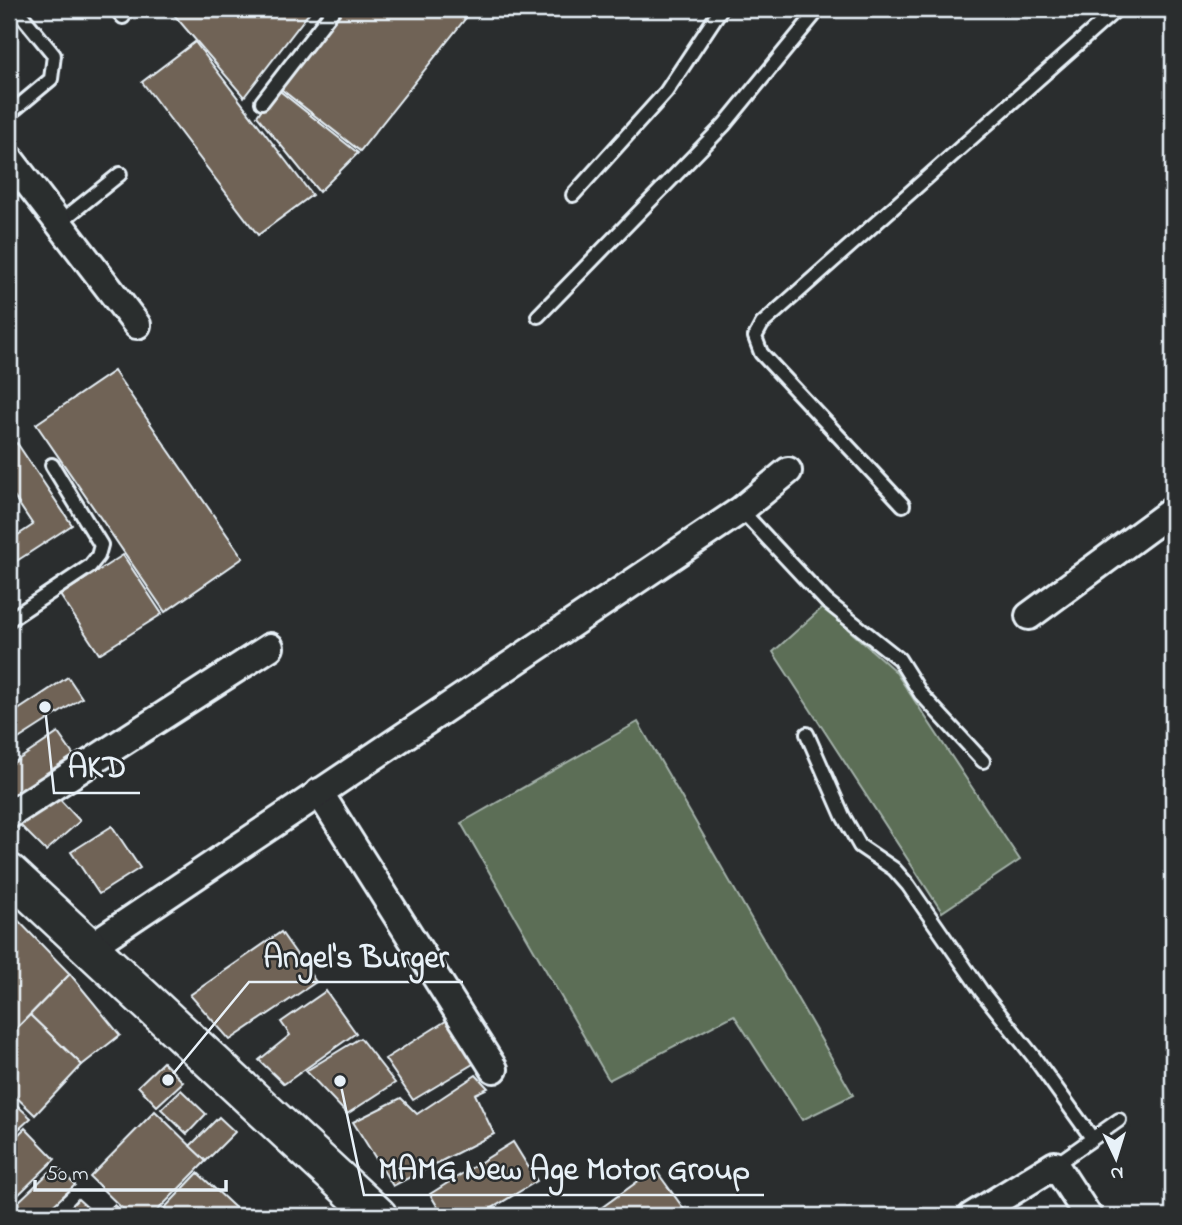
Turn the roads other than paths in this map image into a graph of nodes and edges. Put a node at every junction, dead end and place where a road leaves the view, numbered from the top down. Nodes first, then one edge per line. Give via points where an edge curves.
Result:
1 (334, 9) edge
2 (721, 9) edge
3 (819, 9) edge
4 (1117, 9) edge
5 (19, 12) dead end
6 (262, 102) dead end
7 (9, 114) edge
8 (9, 158) edge
9 (120, 174) dead end
10 (573, 195) dead end
11 (59, 223) junction
12 (538, 316) dead end
13 (137, 325) dead end
14 (52, 466) dead end
15 (788, 471) dead end
16 (903, 505) dead end
17 (741, 510) junction
18 (1173, 510) edge
19 (1029, 616) dead end
20 (9, 620) edge
21 (270, 647) dead end
22 (807, 734) dead end
23 (983, 761) dead end
24 (319, 792) junction
25 (9, 815) edge
26 (9, 873) edge
27 (90, 947) junction
28 (494, 1069) dead end
29 (1119, 1120) dead end
30 (1092, 1138) junction
31 (1055, 1165) junction
32 (378, 1216) edge
33 (972, 1216) edge
34 (1088, 1216) edge

1 - 6 lane
2 - 10 lane via 666,92
3 - 12 lane via 724,125
4 - 16 lane via 762,324 755,337 761,353
5 - 7 lane via 54,55 51,79
8 - 11 street
9 - 11 lane
11 - 13 street
14 - 20 lane via 101,545 98,556
15 - 17 street
17 - 23 lane via 826,600 899,659 921,694
17 - 24 street
18 - 19 street
21 - 25 street
22 - 30 lane via 860,846 894,869 908,886
24 - 27 street
24 - 28 street
26 - 27 main road
27 - 32 main road
29 - 30 lane
30 - 31 lane
31 - 33 street
31 - 34 street

